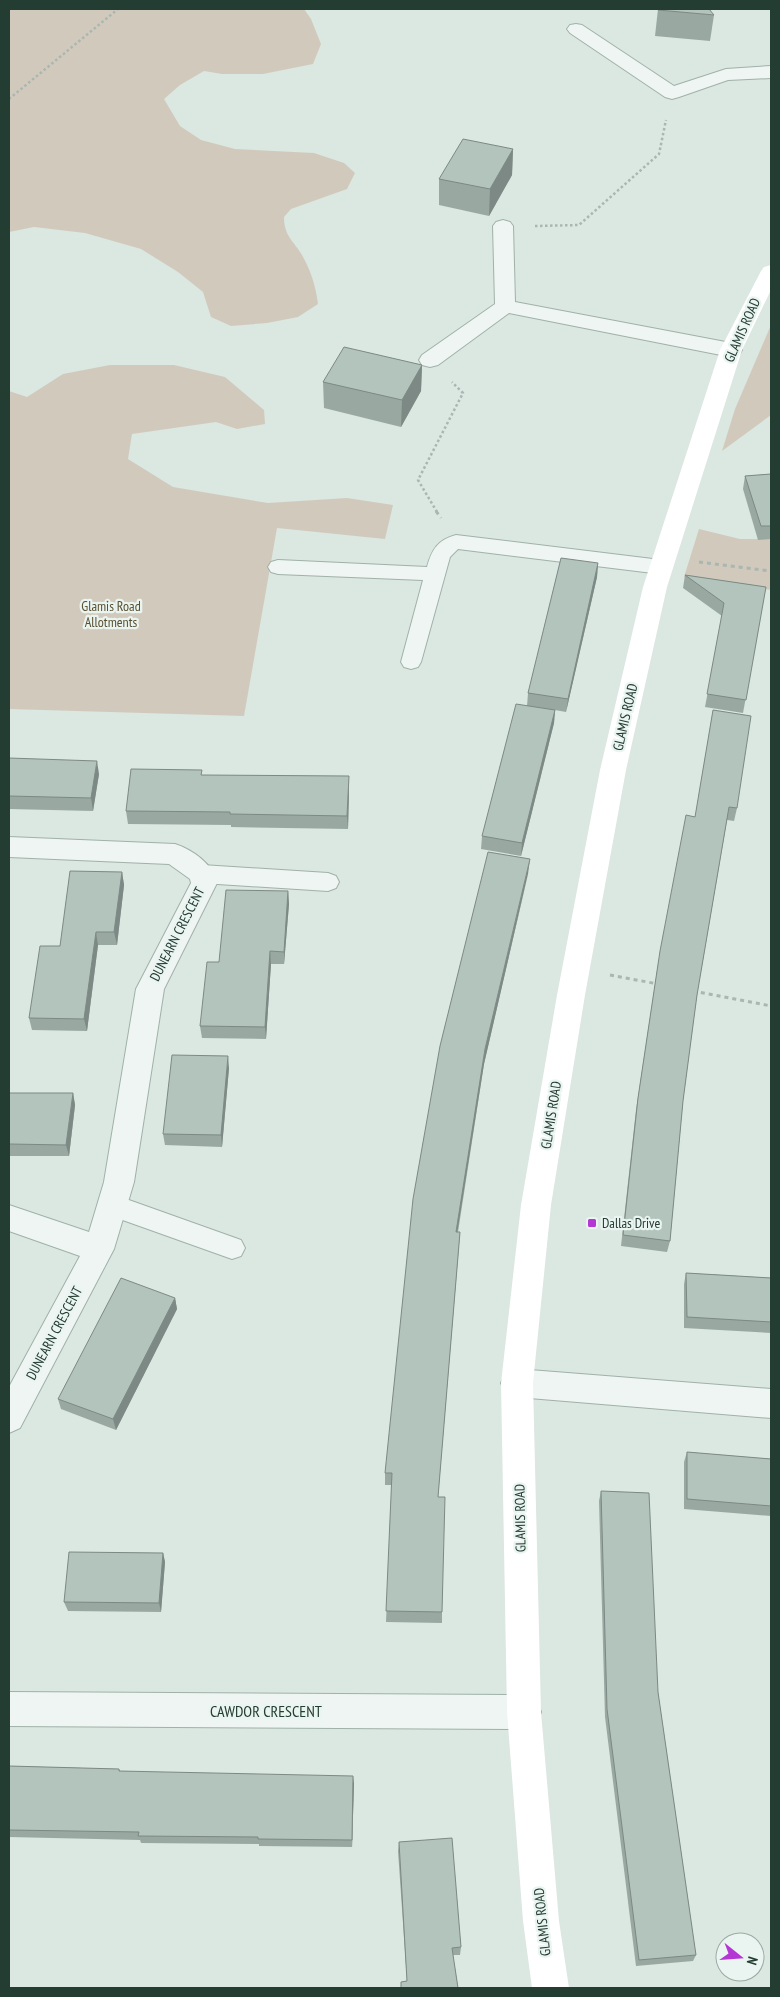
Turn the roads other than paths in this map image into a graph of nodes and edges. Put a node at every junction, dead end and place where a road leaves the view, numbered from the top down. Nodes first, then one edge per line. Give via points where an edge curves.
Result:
1 (576, 29) dead end
2 (771, 72) edge
3 (502, 226) road end
4 (771, 271) edge
5 (505, 306) junction
6 (731, 350) junction
7 (430, 360) road end
8 (662, 562) junction
9 (278, 567) dead end
10 (434, 574) junction
11 (411, 662) dead end
12 (9, 847) edge
13 (202, 874) junction
14 (328, 882) dead end
15 (112, 1205) junction
16 (9, 1218) edge
17 (232, 1248) dead end
18 (99, 1249) junction
19 (517, 1383) junction
20 (771, 1404) edge
21 (9, 1418) edge
22 (9, 1709) edge
23 (524, 1712) junction
24 (550, 1988) edge

1 - 2 street via 672,93 726,75
3 - 5 street
4 - 6 street, GLAMIS ROAD
5 - 6 street
5 - 7 street
6 - 8 street, GLAMIS ROAD
8 - 10 lane via 456,542 447,546 440,555
8 - 19 street, GLAMIS ROAD via 613,770 576,969 536,1205
9 - 10 lane
10 - 11 lane
12 - 13 street, DUNEARN CRESCENT via 175,854
13 - 14 lane
13 - 15 street, DUNEARN CRESCENT via 204,883 150,989 119,1182
15 - 17 lane
15 - 18 street, DUNEARN CRESCENT
16 - 18 street
18 - 21 street, DUNEARN CRESCENT
19 - 20 street
19 - 23 street, GLAMIS ROAD
22 - 23 street, CAWDOR CRESCENT
23 - 24 street, GLAMIS ROAD via 541,1921

